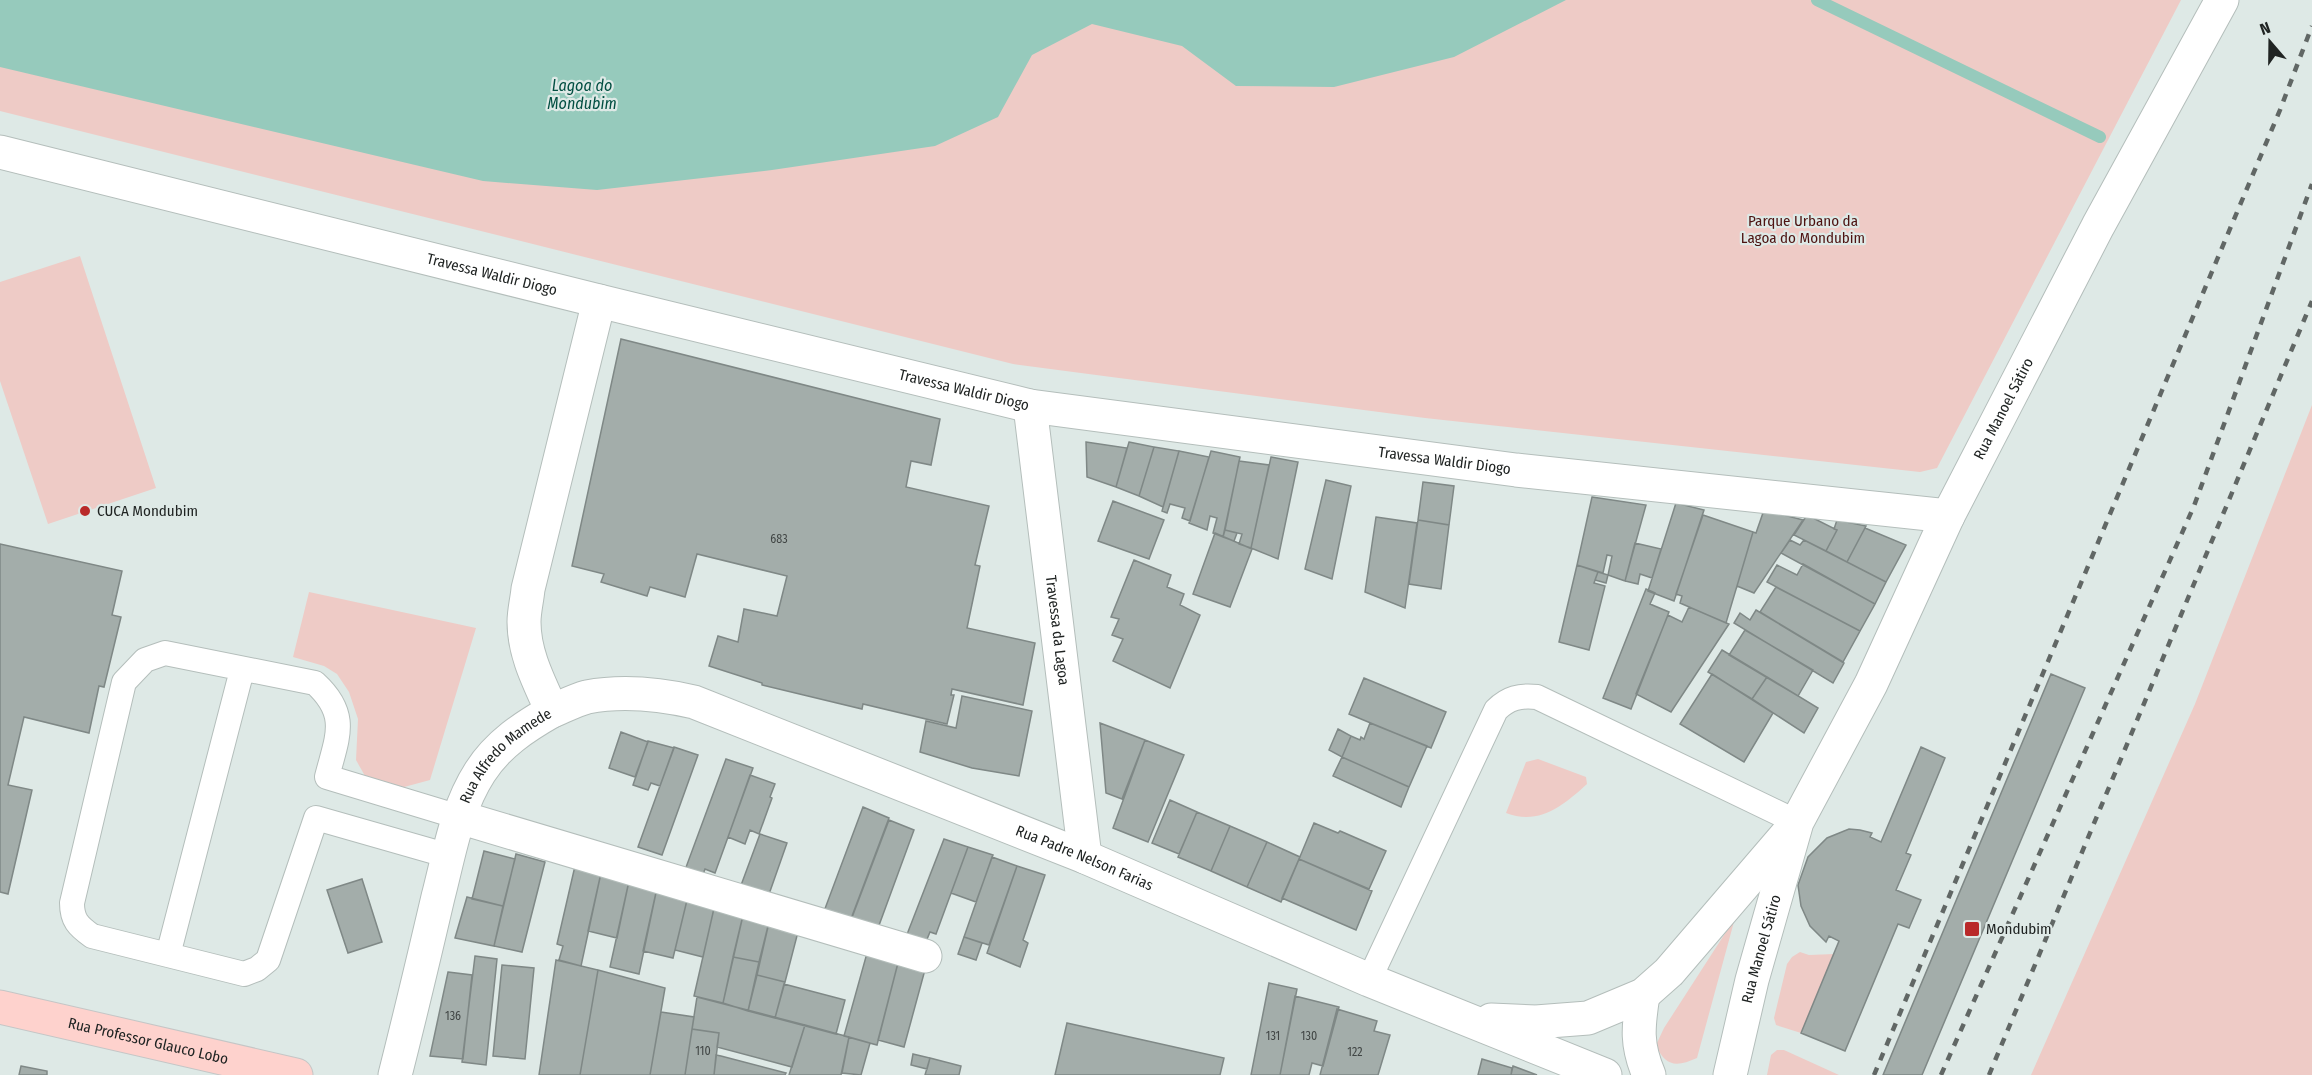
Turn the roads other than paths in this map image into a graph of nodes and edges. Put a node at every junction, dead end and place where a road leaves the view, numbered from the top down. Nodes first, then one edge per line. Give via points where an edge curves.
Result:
1 (2222, 0) edge
2 (0, 152) edge
3 (599, 301) junction
4 (1030, 406) junction
5 (1948, 516) junction
6 (242, 670) junction
7 (552, 711) junction
8 (459, 817) junction
9 (1797, 822) junction
10 (448, 856) junction
11 (1085, 857) junction
12 (168, 956) junction
13 (926, 956) dead end
14 (1369, 980) junction
15 (1643, 995) junction
16 (0, 1007) edge
17 (1467, 1019) junction
18 (296, 1075) edge
19 (395, 1075) edge
20 (1605, 1075) edge
21 (1648, 1075) edge
22 (1730, 1075) edge

1 - 5 street, Rua Manoel Sátiro via 2098,226
2 - 3 street, Travessa Waldir Diogo
3 - 4 street, Travessa Waldir Diogo
3 - 7 street, Rua Alfredo Mamede via 528,590 524,622 527,649
4 - 5 street, Travessa Waldir Diogo via 1516,470
4 - 11 street, Travessa da Lagoa
5 - 9 street, Rua Manoel Sátiro via 1871,684
6 - 8 lane via 315,683 327,694 335,707 339,729 327,777
6 - 12 lane
6 - 12 lane via 165,653 145,660 124,682 72,913 77,926 92,936
7 - 8 street, Rua Alfredo Mamede via 525,726 499,748 480,772
7 - 11 street, Rua Padre Nelson Farias via 586,698 621,693 660,694 694,702
8 - 10 street, Rua Alfredo Mamede
8 - 13 street
9 - 14 lane via 1536,697 1513,698 1496,710
9 - 15 street, Rua Manoel Sátiro via 1669,972
9 - 22 street, Rua Manoel Sátiro via 1752,980
10 - 12 lane via 316,818 268,960 244,974
10 - 19 street, Rua Alfredo Mamede
11 - 14 street, Rua Padre Nelson Farias
14 - 17 street, Rua Padre Nelson Farias
15 - 17 street, Rua Manoel Sátiro via 1587,1018 1536,1022
15 - 21 street via 1640,1054
16 - 18 main road, Rua Professor Glauco Lobo
17 - 20 street, Rua Padre Nelson Farias

